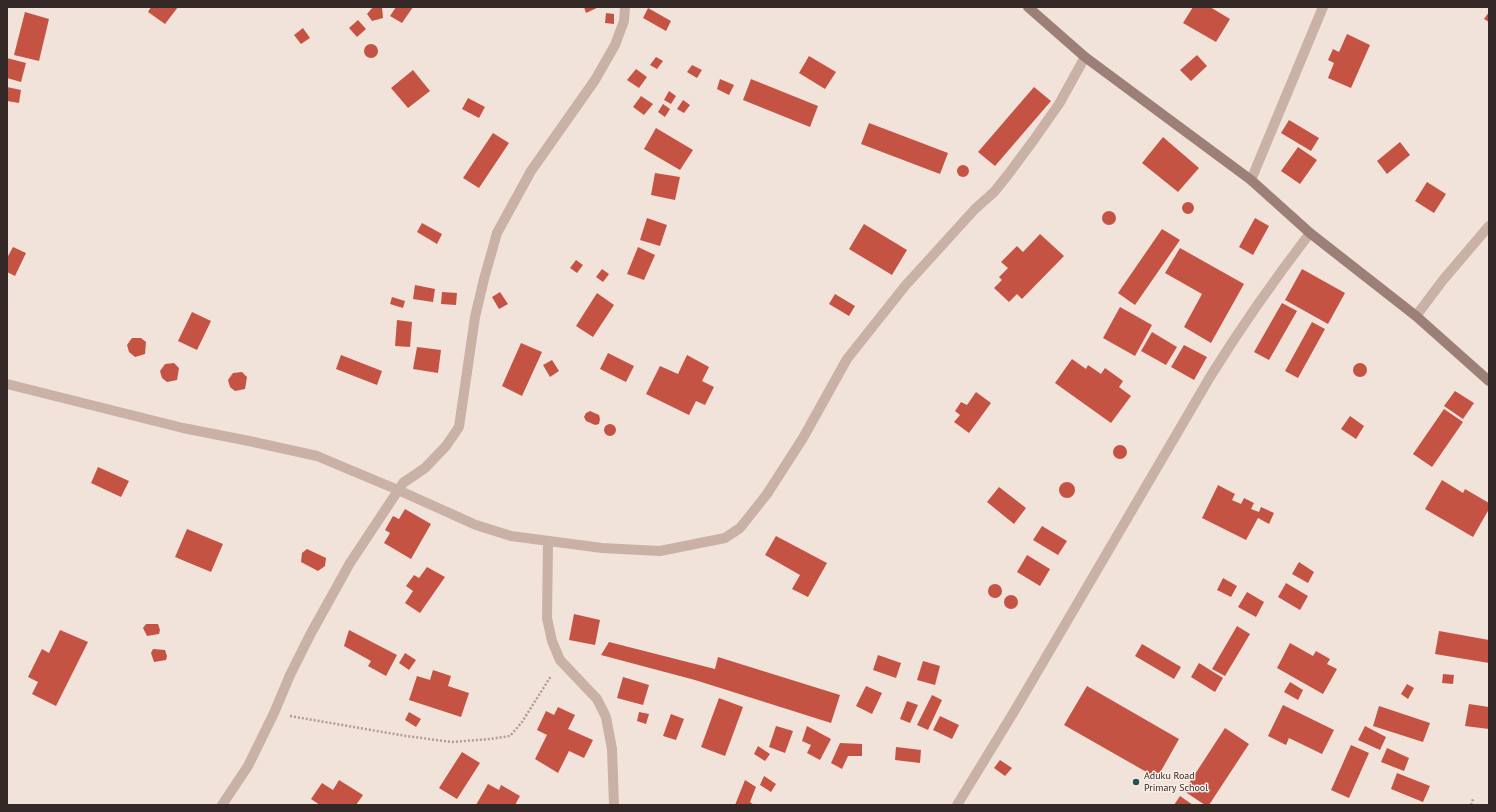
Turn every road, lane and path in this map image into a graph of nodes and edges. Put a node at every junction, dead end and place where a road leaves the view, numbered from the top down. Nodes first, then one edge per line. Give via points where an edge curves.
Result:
1 (625, 7) edge
2 (1028, 7) edge
3 (1323, 7) edge
4 (1085, 57) junction
5 (1251, 180) junction
6 (1489, 226) edge
7 (1310, 233) junction
8 (1416, 316) junction
9 (1489, 381) edge
10 (7, 384) edge
11 (398, 490) junction
12 (548, 542) junction
13 (560, 660) junction
14 (274, 713) junction
15 (1473, 799) dead end
16 (222, 805) edge
17 (614, 805) edge
18 (957, 805) edge
19 (1471, 805) edge

1 - 11 street via 624,21 615,45 595,80 531,171 497,233 475,317 459,426 446,446 425,468 403,483
2 - 4 street
3 - 5 street
4 - 5 street
4 - 12 street via 1060,104 1007,176 905,286 847,359 803,438 767,494 740,528 725,538 660,551
5 - 7 street
6 - 8 street
7 - 8 street
7 - 18 street via 1243,324 1210,377
8 - 9 street
10 - 11 street via 183,428 317,456
11 - 12 street via 476,525 511,536
11 - 14 street via 343,576 290,675
12 - 13 street via 547,618 552,641
13 - 14 path via 522,722 510,736 490,740 452,742
13 - 17 street via 597,699 606,717 612,748
14 - 16 street via 248,766
15 - 19 path

